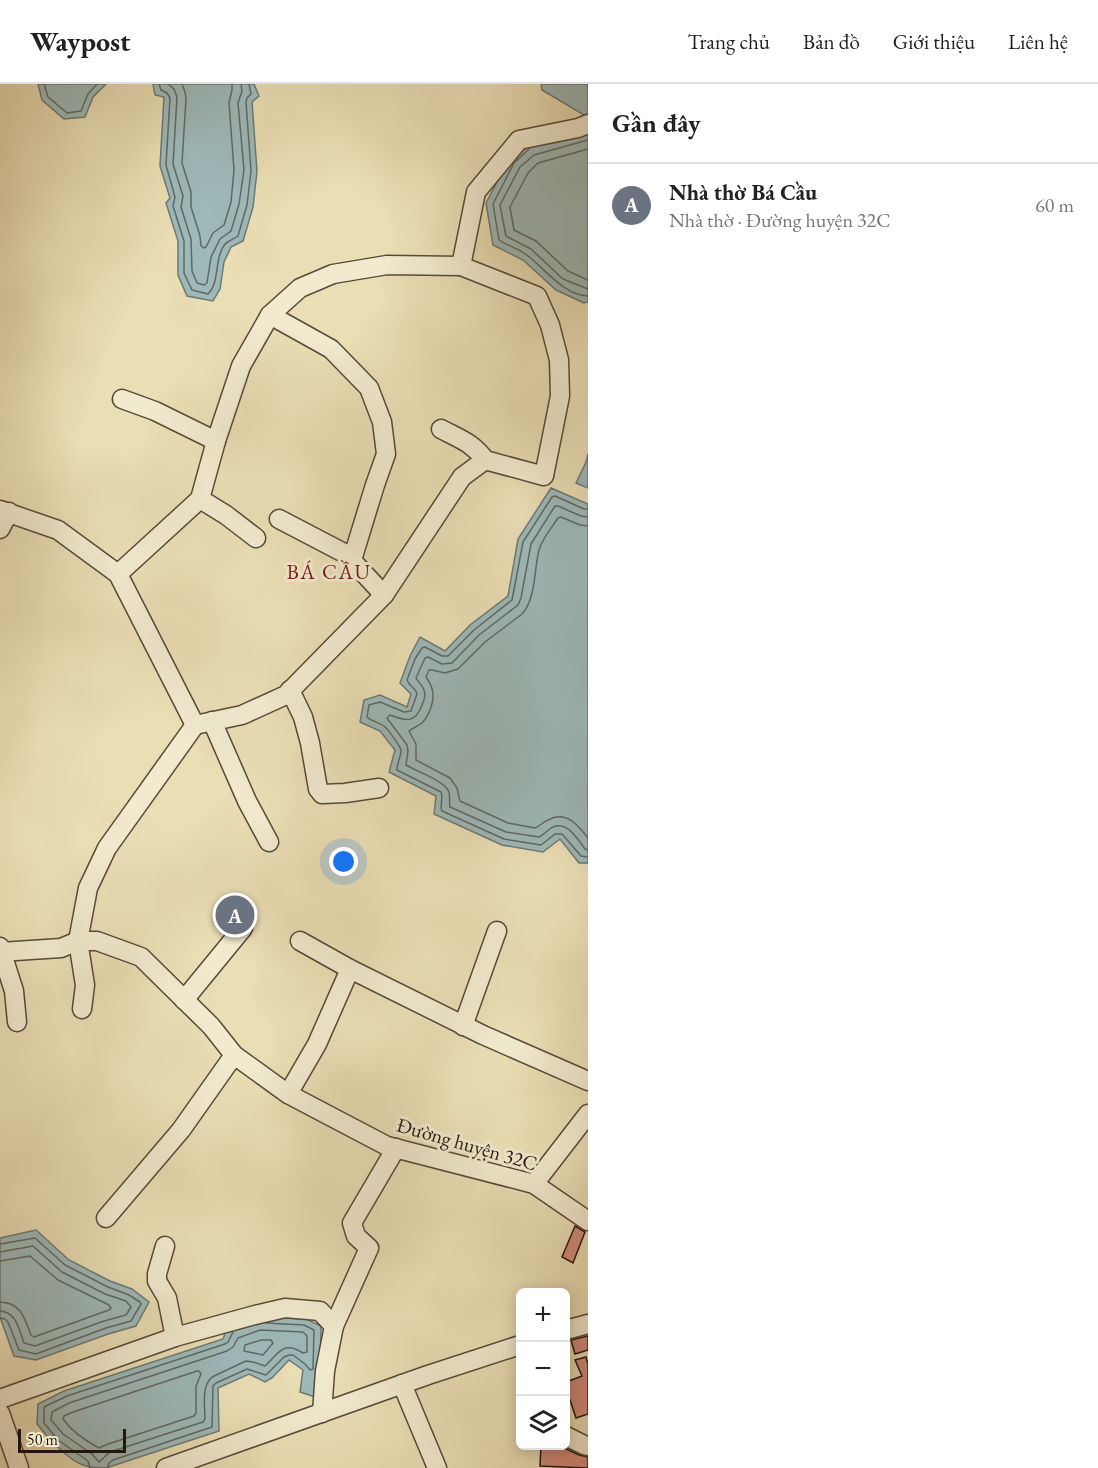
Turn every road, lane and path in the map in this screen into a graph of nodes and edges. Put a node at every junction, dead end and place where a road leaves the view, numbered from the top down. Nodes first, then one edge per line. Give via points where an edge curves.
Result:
1 (588, 124) edge
2 (461, 266) junction
3 (270, 315) junction
4 (122, 399) dead end
5 (441, 429) dead end
6 (216, 441) junction
7 (485, 460) junction
8 (200, 499) junction
9 (5, 511) edge
10 (279, 519) dead end
11 (0, 529) edge
12 (256, 538) dead end
13 (352, 560) junction
14 (118, 574) junction
15 (384, 595) junction
16 (290, 690) junction
17 (203, 723) junction
18 (379, 788) dead end
19 (269, 842) dead end
20 (243, 928) dead end
21 (497, 932) dead end
22 (78, 941) junction
23 (300, 941) dead end
24 (1, 950) edge
25 (350, 969) junction
26 (184, 1000) junction
27 (82, 1009) dead end
28 (17, 1022) dead end
29 (463, 1026) junction
30 (234, 1055) junction
31 (588, 1081) edge
32 (288, 1094) junction
33 (588, 1114) edge
34 (396, 1148) junction
35 (534, 1184) junction
36 (106, 1218) dead end
37 (588, 1221) edge
38 (165, 1246) dead end
39 (588, 1324) edge
40 (334, 1326) junction
41 (570, 1329) edge
42 (175, 1337) junction
43 (516, 1346) edge
44 (402, 1384) junction
45 (0, 1399) edge
46 (0, 1413) edge
47 (322, 1413) junction
48 (570, 1438) edge
49 (588, 1446) edge
50 (20, 1468) edge
51 (166, 1468) edge
52 (437, 1468) edge

1 - 2 street via 519,140 476,192
2 - 3 street via 387,265 333,274 300,288
2 - 7 street via 537,296 559,360 560,396 544,476
3 - 6 street via 241,366
3 - 13 street via 331,349 369,388 382,422 386,454
4 - 6 street
5 - 7 street via 469,443
6 - 8 street
7 - 15 street via 462,477
8 - 12 street
8 - 14 street
9 - 11 street
9 - 14 street via 58,530
10 - 13 street
13 - 15 street
14 - 17 street
15 - 16 street
16 - 17 street via 242,715
16 - 18 street via 303,717 322,794
17 - 19 street
17 - 22 street via 107,848 88,888
20 - 26 street
21 - 29 street
22 - 24 street, Đường huyện 32C via 61,948
22 - 26 street, Đường huyện 32C via 97,941 141,957
22 - 27 street via 86,985
23 - 25 street
24 - 28 street via 14,991
25 - 29 street
25 - 32 street via 317,1044
26 - 30 street, Đường huyện 32C
29 - 31 street
30 - 32 street, Đường huyện 32C
30 - 36 street via 181,1130
32 - 34 street, Đường huyện 32C
33 - 35 street
34 - 35 street, Đường huyện 32C
34 - 40 street via 352,1223 356,1236 369,1248
35 - 37 street, Đường huyện 32C
38 - 42 street via 157,1281 167,1298
39 - 41 street
40 - 42 street via 320,1311 285,1308
40 - 47 street
42 - 45 street
43 - 44 street
44 - 47 street
44 - 52 street
46 - 50 street
47 - 51 street
48 - 49 street

